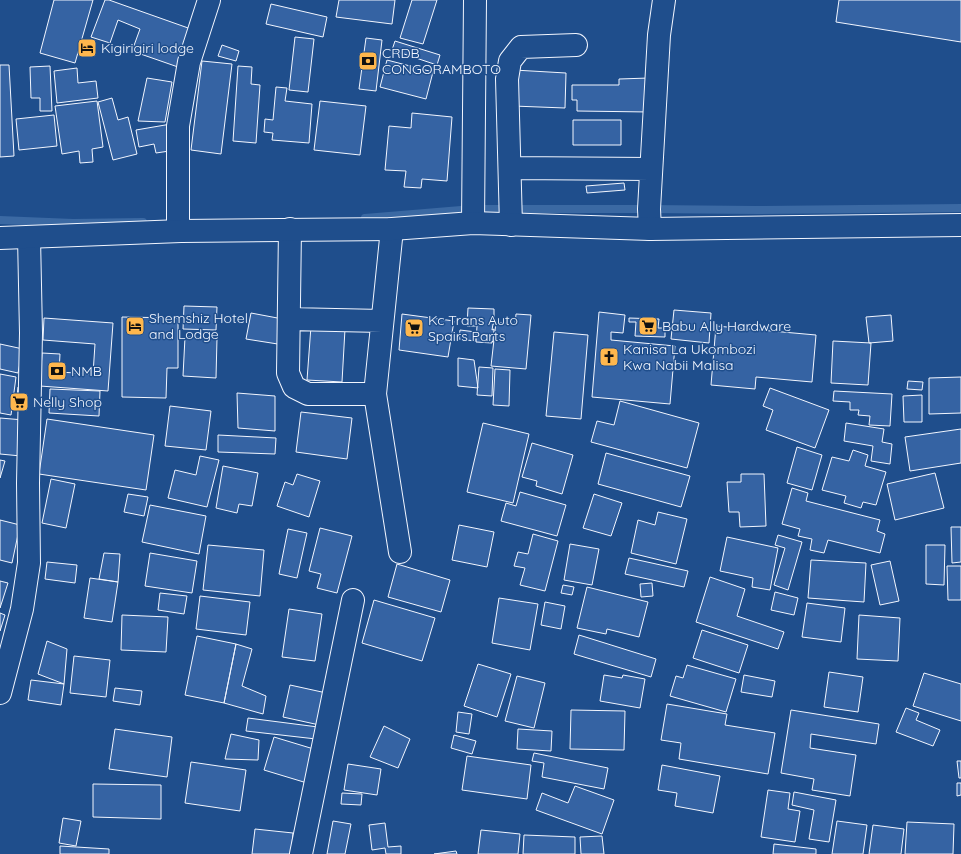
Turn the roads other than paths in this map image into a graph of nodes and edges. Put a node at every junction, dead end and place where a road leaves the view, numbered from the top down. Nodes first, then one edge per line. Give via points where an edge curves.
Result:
1 (209, 0) edge
2 (476, 0) edge
3 (664, 0) edge
4 (576, 45) dead end
5 (510, 168) junction
6 (651, 169) junction
7 (473, 223) junction
8 (511, 225) junction
9 (961, 225) edge
10 (290, 229) junction
11 (392, 229) junction
12 (650, 229) junction
13 (181, 231) junction
14 (29, 237) junction
15 (0, 238) edge
16 (289, 318) junction
17 (382, 321) junction
18 (375, 394) junction
19 (400, 552) dead end
20 (353, 600) dead end
21 (0, 693) edge
22 (302, 854) edge

1 - 13 street via 189,62 178,126 178,221
2 - 7 street
3 - 6 street via 659,35
4 - 5 street via 521,47 510,60 507,79
5 - 6 street
5 - 8 street
6 - 12 street
7 - 8 street
7 - 11 street
8 - 12 street
9 - 12 street
10 - 11 street
10 - 13 street
10 - 16 street
11 - 17 street
13 - 14 street
14 - 15 street
14 - 21 street via 29,563 22,609
16 - 17 street
16 - 18 street via 288,373 294,387 308,394
17 - 18 street
18 - 19 street
20 - 22 street

